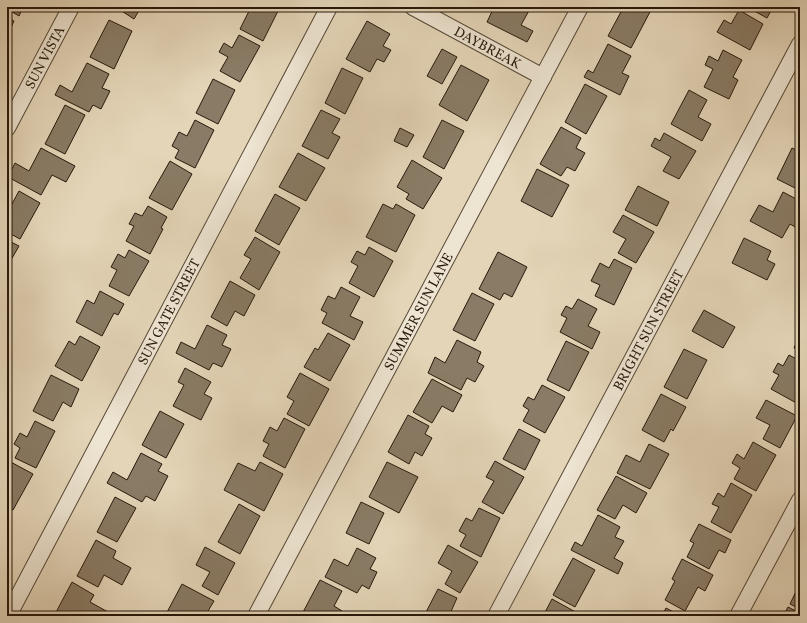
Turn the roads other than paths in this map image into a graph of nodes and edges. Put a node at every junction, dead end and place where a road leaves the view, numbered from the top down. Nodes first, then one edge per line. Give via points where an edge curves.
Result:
1 (71, 7) edge
2 (329, 7) edge
3 (412, 7) edge
4 (580, 7) edge
5 (800, 44) edge
6 (543, 77) junction
7 (7, 128) edge
8 (800, 500) edge
9 (8, 616) edge
10 (256, 616) edge
11 (496, 616) edge
12 (738, 616) edge

1 - 7 street, SUN VISTA
2 - 9 street, SUN GATE STREET
3 - 6 street, DAYBREAK
4 - 6 street, SUMMER SUN LANE
5 - 11 street, BRIGHT SUN STREET
6 - 10 street, SUMMER SUN LANE
8 - 12 street

